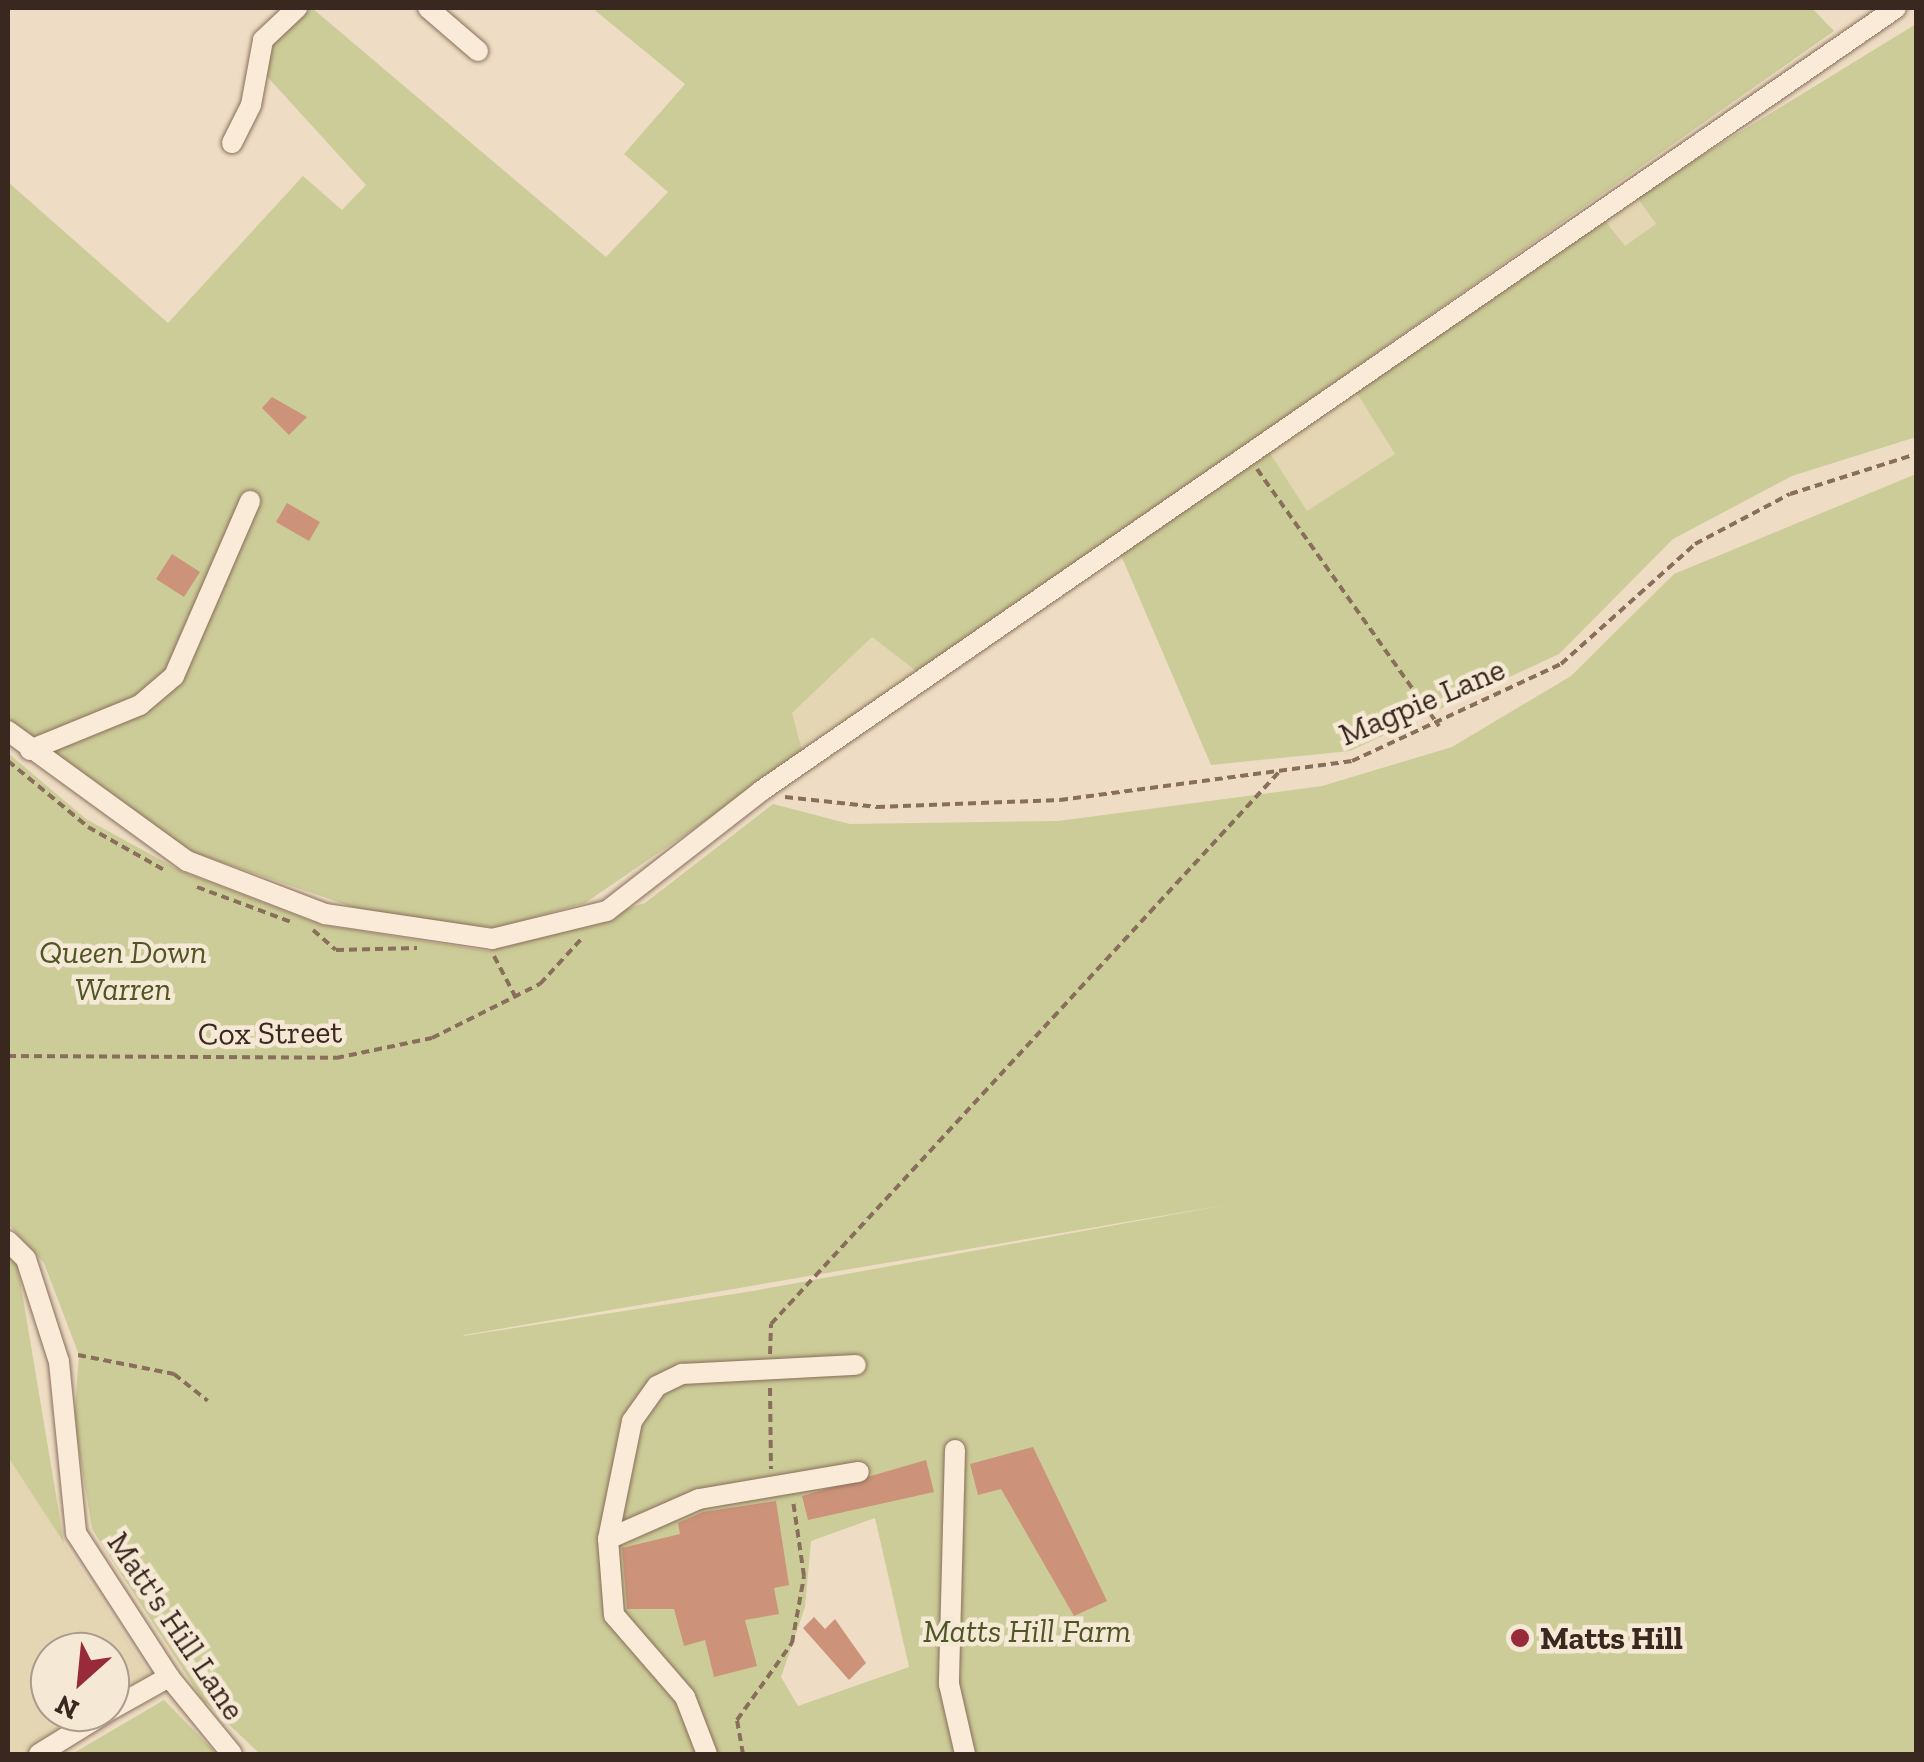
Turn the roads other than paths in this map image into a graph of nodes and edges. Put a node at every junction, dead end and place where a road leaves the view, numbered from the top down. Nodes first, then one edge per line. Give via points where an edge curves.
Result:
1 (296, 8) edge
2 (428, 8) edge
3 (1896, 8) edge
4 (478, 51) dead end
5 (232, 143) dead end
6 (250, 501) dead end
7 (8, 731) edge
8 (30, 750) junction
9 (8, 1241) edge
10 (856, 1365) dead end
11 (956, 1450) dead end
12 (859, 1472) dead end
13 (608, 1539) junction
14 (169, 1677) junction
15 (130, 1699) edge
16 (75, 1732) edge
17 (39, 1754) edge
18 (232, 1754) edge
19 (707, 1754) edge
20 (966, 1754) edge

1 - 5 street via 263,40 252,106
2 - 4 street
3 - 8 street via 761,791 607,912 492,939 325,914 187,861
6 - 8 street via 174,676 140,705
7 - 8 street
9 - 14 street, Matt's Hill Lane via 26,1259 60,1362 76,1533
10 - 13 street via 682,1374 657,1386 632,1421
11 - 20 street via 950,1684
12 - 13 street via 699,1500
13 - 19 street via 614,1615 685,1697
14 - 15 street
14 - 18 street, Matt's Hill Lane
16 - 17 street

